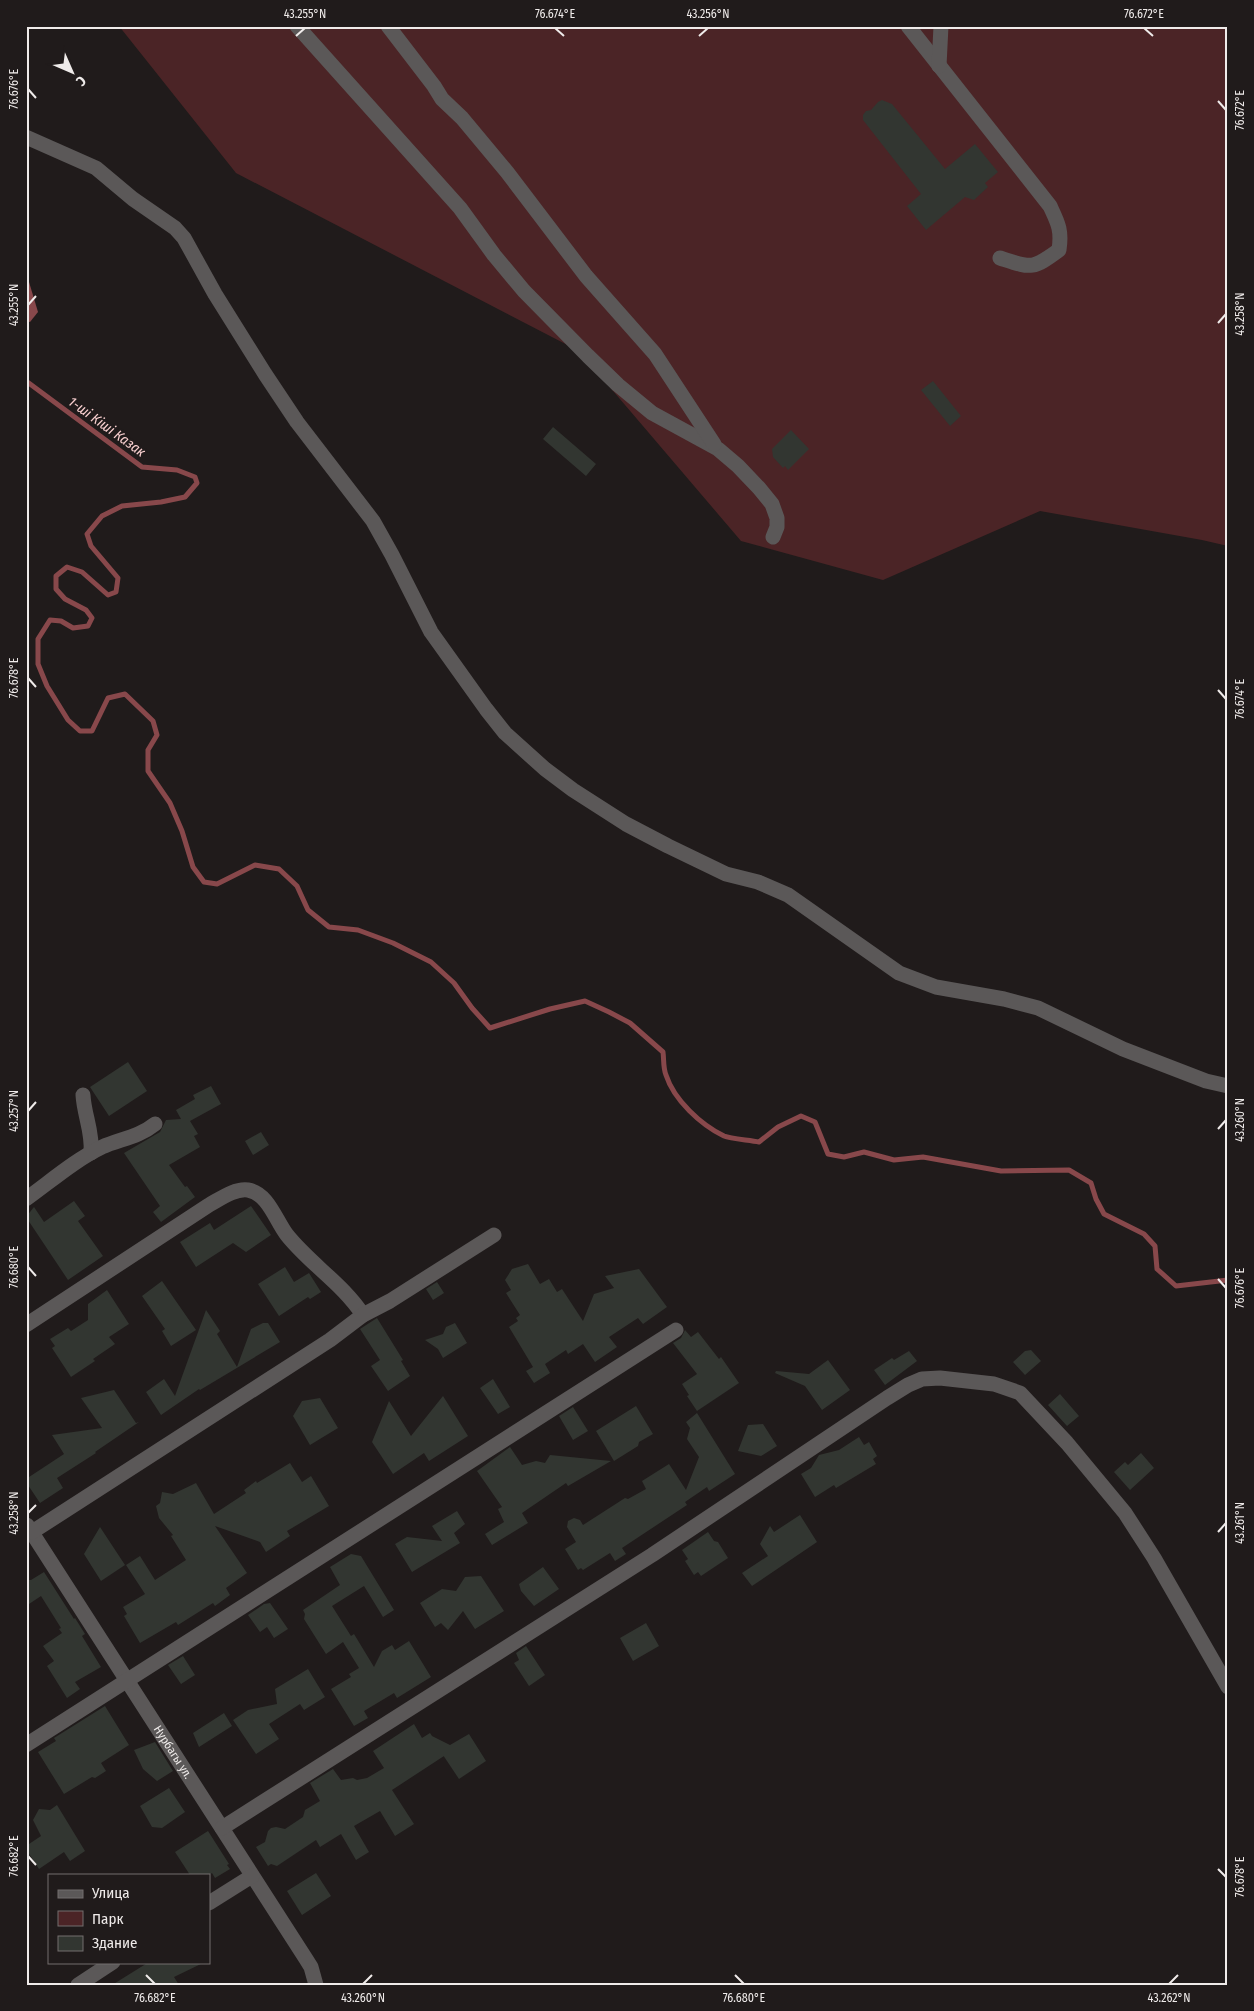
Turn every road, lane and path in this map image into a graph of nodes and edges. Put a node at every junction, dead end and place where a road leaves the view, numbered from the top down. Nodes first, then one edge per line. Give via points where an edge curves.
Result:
1 (297, 26) edge
2 (388, 26) edge
3 (908, 26) edge
4 (941, 26) edge
5 (939, 66) junction
6 (26, 137) edge
7 (1000, 258) dead end
8 (718, 449) junction
9 (773, 538) dead end
10 (1228, 1086) edge
11 (83, 1095) dead end
12 (155, 1124) dead end
13 (92, 1152) junction
14 (26, 1199) edge
15 (494, 1235) dead end
16 (363, 1315) junction
17 (26, 1325) edge
18 (676, 1330) dead end
19 (29, 1528) edge
20 (127, 1680) junction
21 (1228, 1687) edge
22 (26, 1745) edge
23 (222, 1828) junction
24 (252, 1876) junction
25 (210, 1902) edge
26 (110, 1964) edge
27 (316, 1984) edge
28 (78, 1985) edge

1 - 8 street via 460,208 494,255 537,304 638,402
2 - 8 street via 442,99 507,172 586,276 655,354
3 - 5 street
4 - 5 street
5 - 7 street via 1050,206 1060,226 1060,250 1044,261 1029,267
6 - 10 street via 96,168 184,238 265,374 372,521 432,632 505,733 545,769 626,824 668,846 726,874 758,882 788,895 899,973 936,987 1038,1008 1123,1049 1206,1081
8 - 9 street via 772,504 777,518
11 - 13 street
12 - 13 street via 146,1131
13 - 14 street
15 - 16 street
16 - 17 street via 342,1288 293,1243 263,1199 248,1190 238,1190 209,1205
16 - 19 street via 330,1340
18 - 20 street
19 - 20 street, Нурбагы ул.
20 - 22 street
20 - 23 street, Нурбагы ул.
21 - 23 street via 1154,1558 1124,1513 1029,1401 1020,1393 994,1384 922,1379 858,1417 475,1669
23 - 24 street, Нурбагы ул.
24 - 25 street
24 - 27 street, Нурбагы ул. via 311,1967
26 - 28 street

